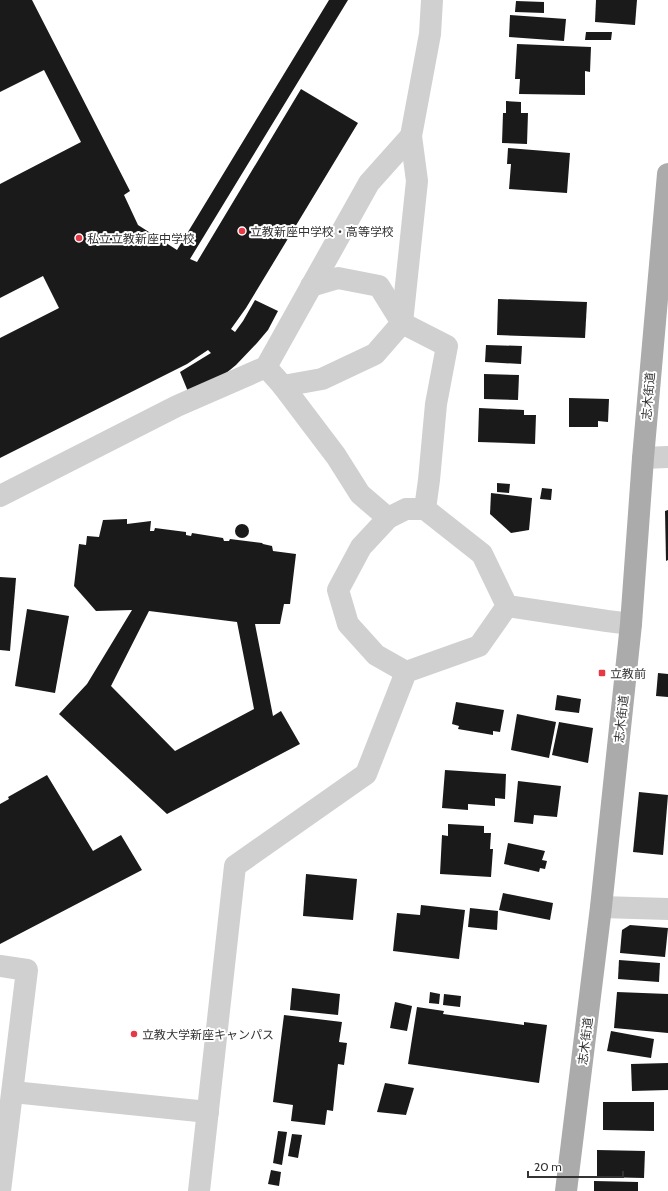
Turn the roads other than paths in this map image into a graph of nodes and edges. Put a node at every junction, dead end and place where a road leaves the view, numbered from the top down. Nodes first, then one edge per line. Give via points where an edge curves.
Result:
1 (432, 0) edge
2 (411, 136) junction
3 (668, 174) edge
4 (311, 286) junction
5 (402, 323) junction
6 (266, 367) junction
7 (283, 386) junction
8 (668, 457) edge
9 (643, 458) junction
10 (0, 496) edge
11 (425, 509) junction
12 (388, 518) junction
13 (507, 606) junction
14 (631, 624) junction
15 (406, 672) junction
16 (601, 907) junction
17 (668, 910) edge
18 (0, 966) edge
19 (13, 1092) junction
20 (208, 1112) junction
21 (0, 1191) edge
22 (199, 1191) edge
23 (566, 1191) edge

1 - 2 street via 430,34
2 - 4 street via 369,183
2 - 5 street via 417,181
3 - 9 main road, 志木街道
4 - 5 street via 338,278 379,286
4 - 6 street
5 - 7 street via 375,354 322,379
5 - 11 street via 447,346 436,404
6 - 7 street
6 - 10 street via 177,406
7 - 12 street via 336,456 360,494
8 - 9 street
9 - 14 main road, 志木街道
11 - 12 street via 406,509
11 - 13 street via 482,554
12 - 15 street via 361,547 338,590 348,624 376,655
13 - 14 street
13 - 15 street via 479,646
14 - 16 main road, 志木街道
15 - 20 street via 366,774 235,866
16 - 17 street
16 - 23 main road, 志木街道
18 - 19 street via 27,970
19 - 20 street
19 - 21 street
20 - 22 street

